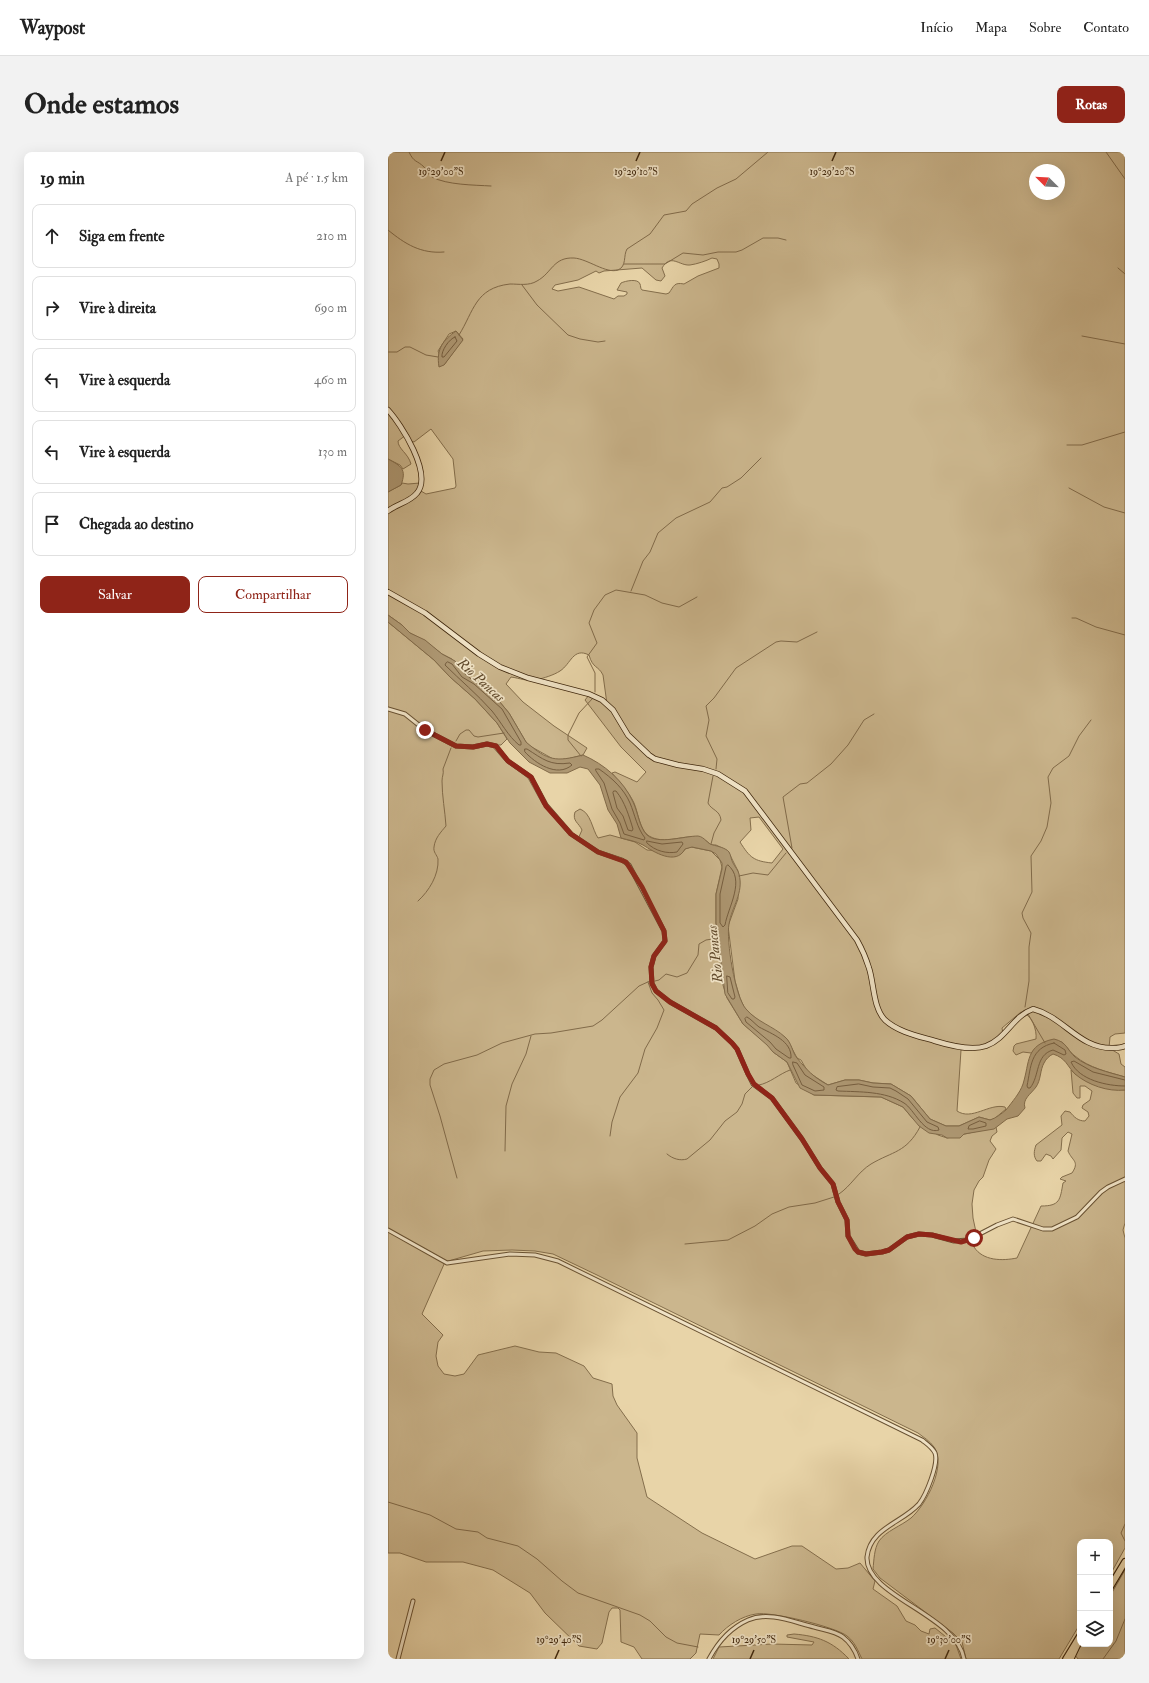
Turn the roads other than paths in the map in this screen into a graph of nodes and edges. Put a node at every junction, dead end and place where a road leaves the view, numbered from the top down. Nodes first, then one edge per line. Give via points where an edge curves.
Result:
1 (388, 410) edge
2 (388, 511) edge
3 (388, 592) edge
4 (388, 709) edge
5 (1125, 1046) edge
6 (1125, 1179) edge
7 (388, 1230) edge
8 (1125, 1562) edge
9 (1113, 1582) edge
10 (413, 1601) dead end
11 (1077, 1641) edge
12 (1077, 1646) edge
13 (398, 1659) edge
14 (710, 1659) edge
15 (858, 1659) edge
16 (964, 1659) edge
17 (1066, 1659) edge
18 (1071, 1659) edge

1 - 2 street via 398,420 408,438 422,474 418,492 411,499
3 - 5 street via 425,613 500,667 602,700 613,710 628,735 655,759 718,774 745,791 857,940 870,969 879,1010 883,1018 891,1024 904,1031 951,1046 984,1047 994,1042 1021,1015 1033,1009 1049,1015 1091,1045 1102,1048
4 - 6 street via 405,714 425,730 456,746 496,746 508,761 531,777 546,806 571,834 598,852 629,865 666,938 654,956 651,967 652,984 656,991 670,1002 716,1028 737,1049 754,1084 772,1098 833,1184 847,1220 848,1236 858,1252 866,1254 889,1250 907,1237 919,1234 961,1242 1013,1219 1043,1229 1052,1229 1078,1217 1101,1192
7 - 16 street via 447,1263 510,1254 535,1255 558,1261 922,1440 931,1447 936,1459 928,1485 919,1504 874,1538 867,1557 868,1566 871,1574 881,1584 940,1625 954,1638
8 - 9 highway
10 - 13 street
11 - 17 highway
12 - 18 main road
14 - 15 street via 716,1647 730,1631 748,1620 761,1617 785,1619 836,1633 855,1649

